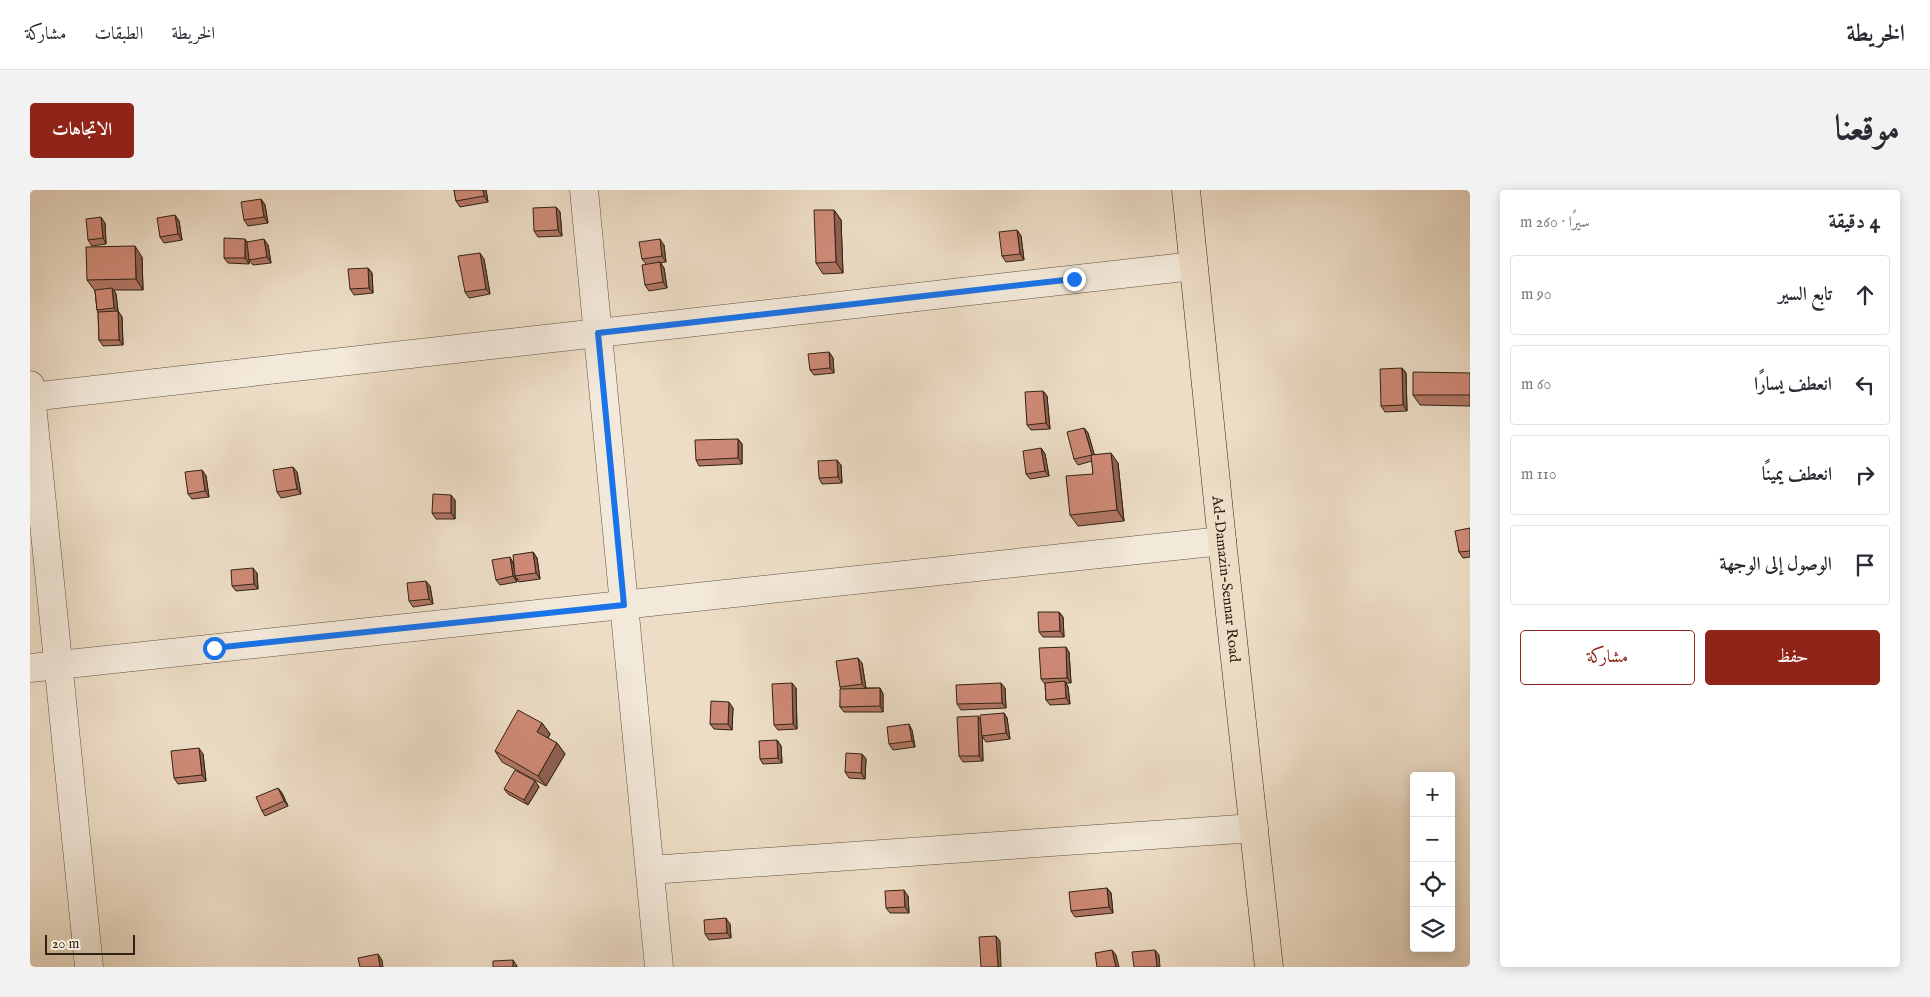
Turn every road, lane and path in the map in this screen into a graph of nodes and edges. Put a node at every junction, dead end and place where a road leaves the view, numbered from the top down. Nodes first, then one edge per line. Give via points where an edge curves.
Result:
1 (584, 190) edge
2 (1186, 190) edge
3 (1194, 266) junction
4 (598, 333) junction
5 (30, 393) edge
6 (1222, 541) junction
7 (624, 605) junction
8 (58, 665) junction
9 (30, 668) edge
10 (1254, 828) junction
11 (650, 870) junction
12 (89, 967) edge
13 (659, 967) edge
14 (1269, 967) edge

1 - 4 street
2 - 3 highway, Ad-Damazin-Sennar Road
3 - 4 street
3 - 6 highway, Ad-Damazin-Sennar Road
4 - 5 street
4 - 7 street
5 - 8 street
6 - 7 street
6 - 10 highway, Ad-Damazin-Sennar Road
7 - 8 street
7 - 11 street
8 - 9 street
8 - 12 street
10 - 11 street
10 - 14 highway, Ad-Damazin-Sennar Road
11 - 13 street

